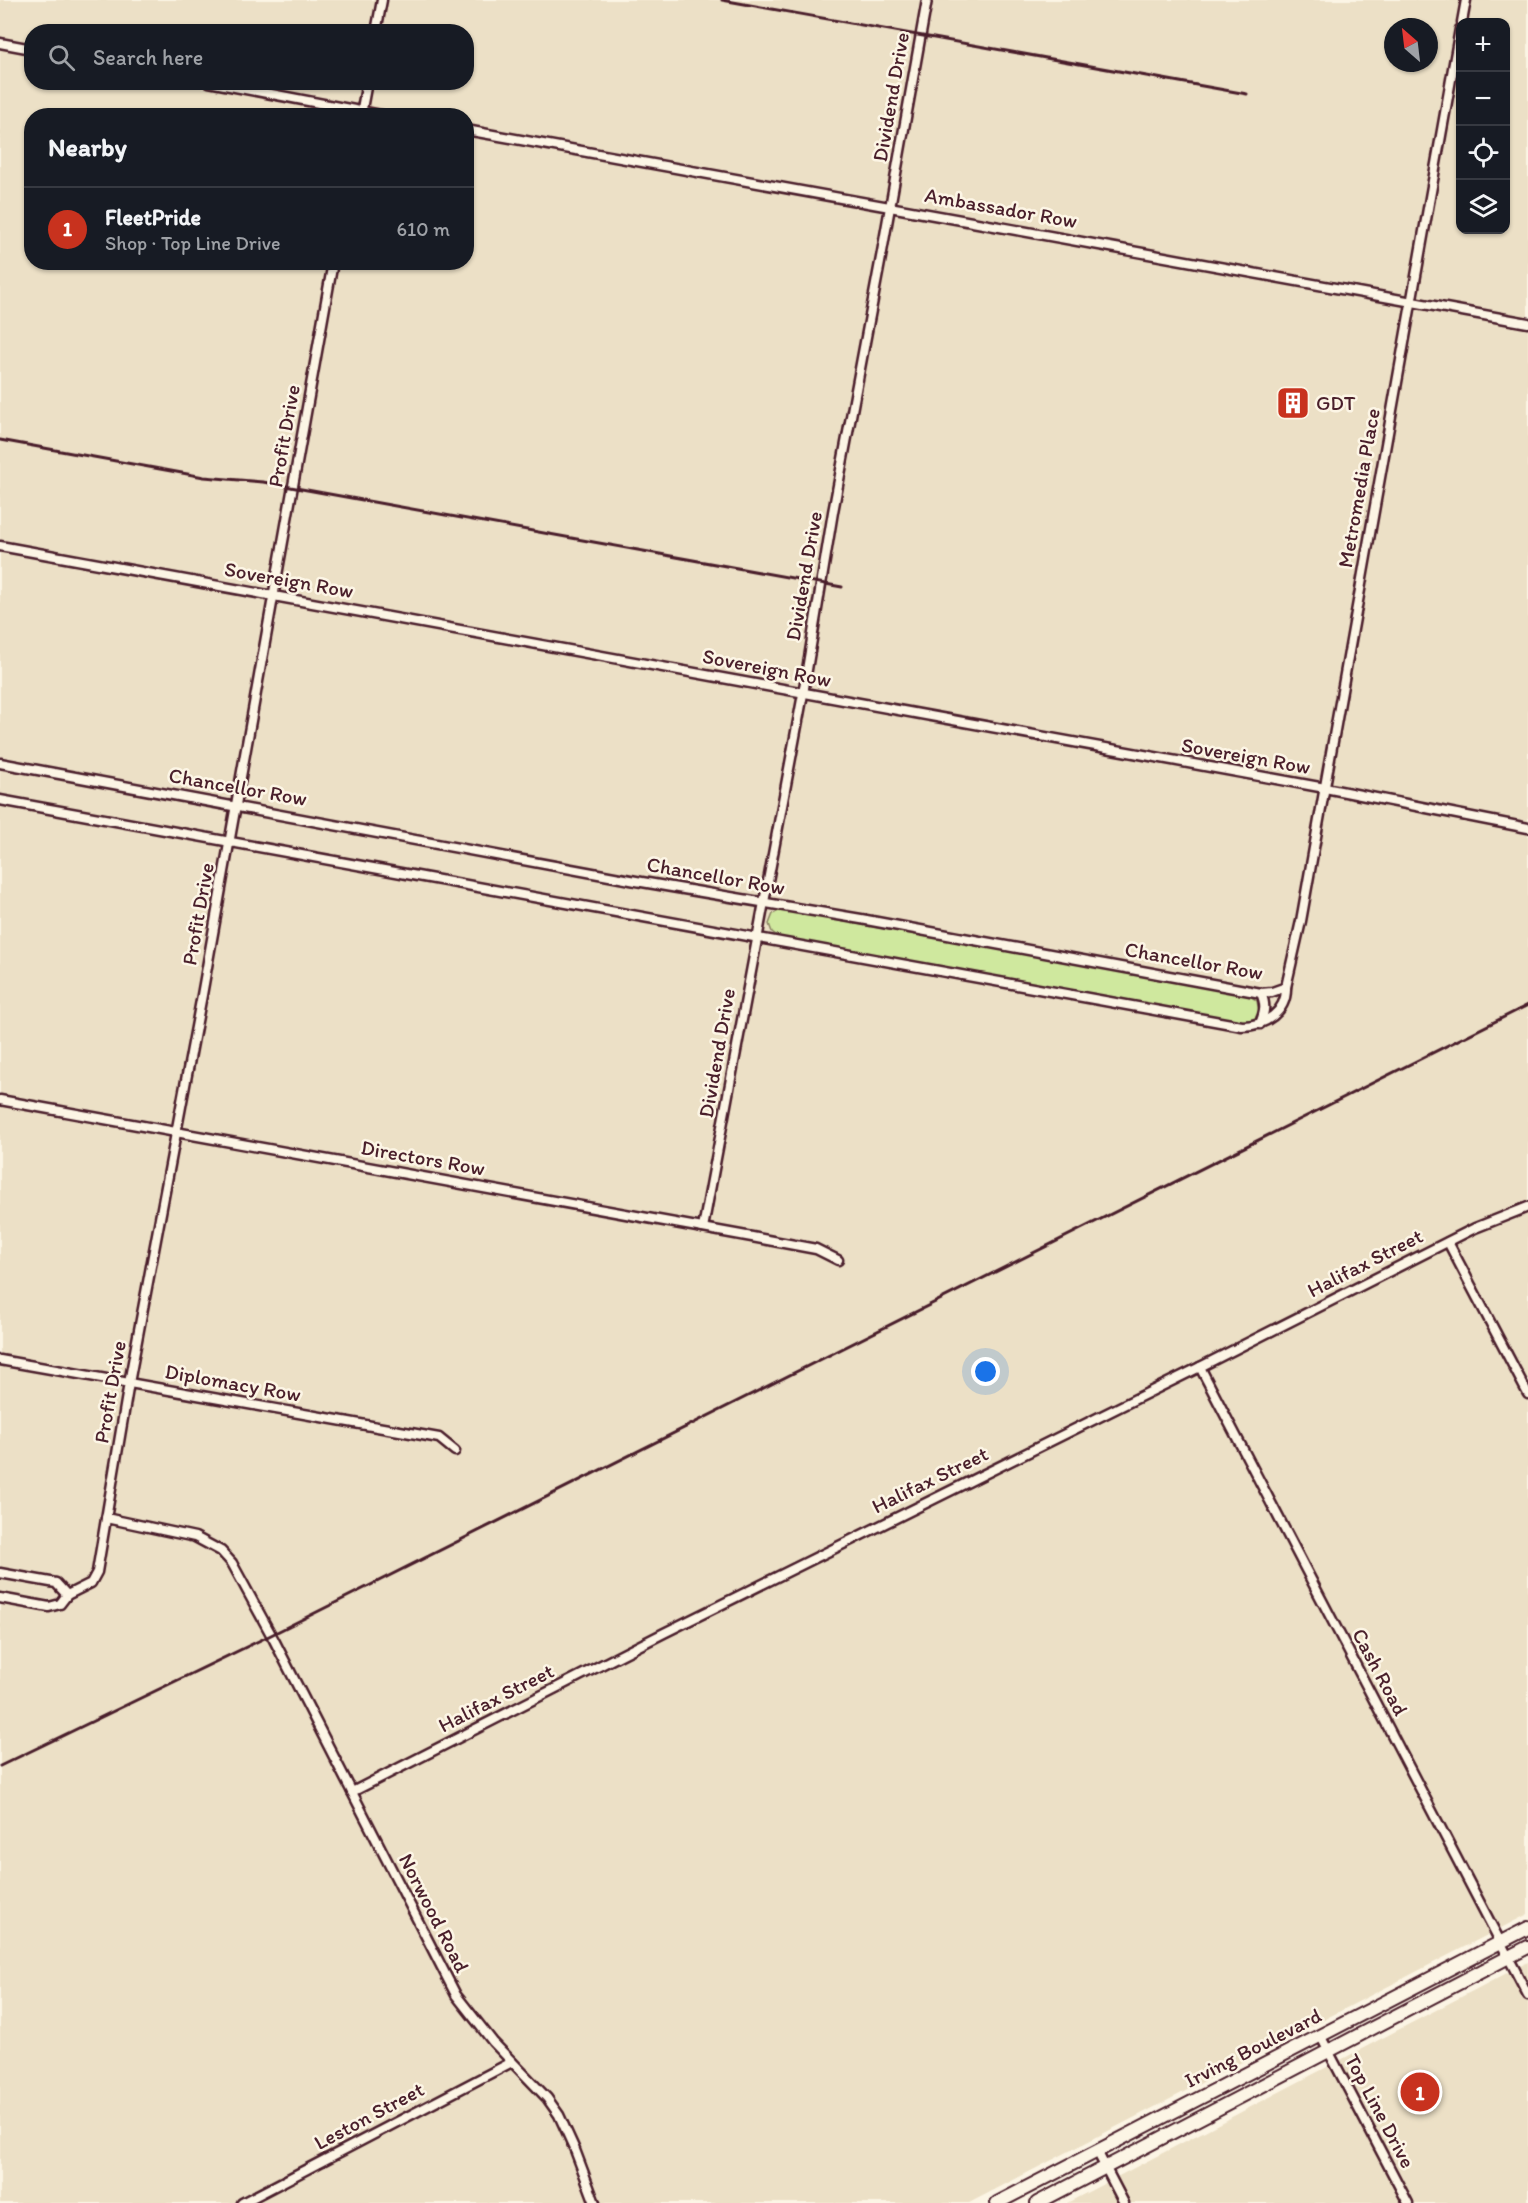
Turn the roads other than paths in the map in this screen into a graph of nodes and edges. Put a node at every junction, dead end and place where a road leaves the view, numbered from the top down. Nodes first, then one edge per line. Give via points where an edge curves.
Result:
1 (382, 0) edge
2 (927, 0) edge
3 (1466, 0) edge
4 (1463, 18) edge
5 (378, 24) edge
6 (0, 44) edge
7 (24, 48) edge
8 (1456, 56) edge
9 (248, 90) edge
10 (365, 90) edge
11 (336, 108) edge
12 (362, 108) edge
13 (474, 131) edge
14 (891, 206) junction
15 (332, 270) edge
16 (1411, 302) junction
17 (1528, 323) edge
18 (0, 546) edge
19 (273, 596) junction
20 (802, 694) junction
21 (0, 763) edge
22 (1325, 788) junction
23 (0, 800) edge
24 (236, 805) junction
25 (1528, 828) edge
26 (228, 842) junction
27 (763, 903) junction
28 (756, 937) junction
29 (1286, 987) junction
30 (1261, 993) junction
31 (1260, 1024) junction
32 (0, 1100) edge
33 (176, 1132) junction
34 (1528, 1207) edge
35 (703, 1228) junction
36 (1448, 1242) junction
37 (837, 1260) dead end
38 (0, 1360) edge
39 (1200, 1367) junction
40 (129, 1383) junction
41 (1528, 1394) edge
42 (455, 1451) dead end
43 (106, 1518) junction
44 (0, 1573) edge
45 (67, 1595) junction
46 (0, 1598) edge
47 (352, 1792) junction
48 (1528, 1928) edge
49 (1501, 1942) junction
50 (1528, 1947) edge
51 (1509, 1957) junction
52 (1404, 1992) junction
53 (1528, 1995) edge
54 (1412, 2007) junction
55 (1370, 2010) junction
56 (1378, 2025) junction
57 (1320, 2035) junction
58 (1329, 2051) junction
59 (1277, 2058) junction
60 (512, 2062) junction
61 (1286, 2074) junction
62 (1188, 2104) junction
63 (1197, 2120) junction
64 (1097, 2151) junction
65 (1106, 2167) junction
66 (242, 2203) edge
67 (595, 2203) edge
68 (997, 2203) edge
69 (1037, 2203) edge
70 (1124, 2203) edge
71 (1408, 2203) edge

1 - 5 street
2 - 14 street, Dividend Drive
3 - 4 street
6 - 7 street
8 - 16 street, Metromedia Place
9 - 11 street
10 - 12 street
13 - 14 street, Ambassador Row
14 - 16 street, Ambassador Row
14 - 20 street, Dividend Drive
15 - 19 street, Profit Drive
16 - 17 street, Ambassador Row
16 - 22 street, Metromedia Place
18 - 19 street, Sovereign Row
19 - 20 street, Sovereign Row
19 - 24 street, Profit Drive
20 - 22 street, Sovereign Row
20 - 27 street, Dividend Drive
21 - 24 street, Chancellor Row
22 - 25 street, Sovereign Row
22 - 29 street, Metromedia Place
23 - 26 street
24 - 26 street, Profit Drive
24 - 27 street, Chancellor Row
26 - 28 street
26 - 33 street, Profit Drive
27 - 28 street, Dividend Drive
27 - 30 street, Chancellor Row
28 - 31 street via 1242,1026
28 - 35 street, Dividend Drive
29 - 30 street, Chancellor Row
29 - 31 street, Chancellor Row via 1281,1008
30 - 31 street via 1265,1013
32 - 33 street, Directors Row
33 - 35 street, Directors Row
33 - 40 street, Profit Drive
34 - 36 street, Halifax Street
35 - 37 street, Directors Row via 816,1250
36 - 39 street, Halifax Street
36 - 41 street
38 - 40 street, Diplomacy Row
39 - 47 street, Halifax Street via 728,1600
39 - 49 street, Cash Road
40 - 42 street, Diplomacy Row via 439,1438
40 - 43 street, Profit Drive
43 - 45 street, Profit Drive via 97,1572 91,1583
43 - 47 street, Norwood Road via 195,1537 221,1551 232,1563
44 - 45 street via 56,1583
45 - 46 street via 60,1604 49,1607
47 - 60 street, Norwood Road via 456,1995
48 - 49 main road, Irving Boulevard
49 - 51 street, Cash Road
49 - 52 main road, Irving Boulevard
50 - 51 main road, Irving Boulevard
51 - 53 street, Cash Road
51 - 54 main road, Irving Boulevard
52 - 54 main road
52 - 55 main road, Irving Boulevard
54 - 56 main road, Irving Boulevard
55 - 56 main road
55 - 57 main road, Irving Boulevard
56 - 58 main road, Irving Boulevard
57 - 58 street, Top Line Drive
57 - 59 main road, Irving Boulevard
58 - 61 main road, Irving Boulevard
58 - 71 street, Top Line Drive
59 - 61 main road
59 - 62 main road, Irving Boulevard
60 - 66 street, Leston Street
60 - 67 street, Norwood Road via 559,2115
61 - 63 main road, Irving Boulevard
62 - 63 main road
62 - 64 main road, Irving Boulevard
63 - 65 main road, Irving Boulevard
64 - 65 street
64 - 68 main road, Irving Boulevard
65 - 69 main road, Irving Boulevard
65 - 70 street

